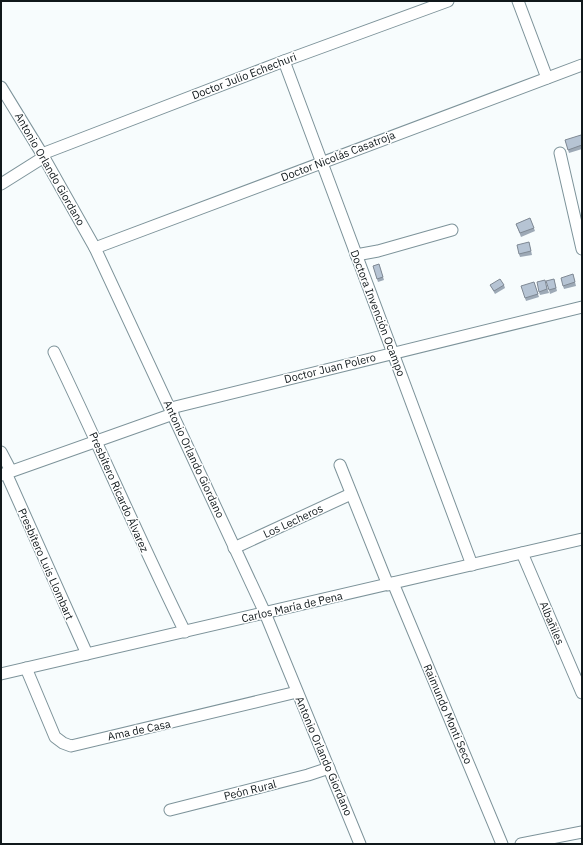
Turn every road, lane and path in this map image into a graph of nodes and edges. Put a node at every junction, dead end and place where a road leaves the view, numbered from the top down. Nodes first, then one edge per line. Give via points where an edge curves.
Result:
1 (448, 1) edge
2 (518, 1) edge
3 (284, 61) junction
4 (582, 65) edge
5 (546, 78) junction
6 (1, 87) edge
7 (560, 153) dead end
8 (43, 156) junction
9 (322, 162) junction
10 (1, 184) edge
11 (452, 230) dead end
12 (95, 248) junction
13 (582, 249) edge
14 (356, 255) junction
15 (582, 307) edge
16 (54, 352) dead end
17 (393, 352) junction
18 (172, 411) junction
19 (97, 441) junction
20 (1, 452) edge
21 (340, 465) dead end
22 (6, 473) edge
23 (351, 494) junction
24 (582, 539) edge
25 (234, 548) junction
26 (522, 553) junction
27 (472, 565) junction
28 (391, 584) junction
29 (265, 613) junction
30 (185, 632) junction
31 (87, 654) junction
32 (26, 668) junction
33 (2, 673) edge
34 (297, 692) junction
35 (582, 693) edge
36 (329, 768) junction
37 (170, 810) dead end
38 (582, 832) edge
39 (360, 844) edge
40 (502, 844) edge
41 (521, 844) edge

1 - 3 street, Doctor Julio Echechuri
2 - 5 street
3 - 8 street, Doctor Julio Echechuri
3 - 9 street, Doctora Invención Ocampo
4 - 5 street, Doctor Nicolás Casatroja
5 - 9 street, Doctor Nicolás Casatroja
6 - 8 street, Antonio Orlando Giordano
7 - 13 street
8 - 10 street, Doctor Julio Echechuri
8 - 12 street, Antonio Orlando Giordano
9 - 12 street, Doctor Nicolás Casatroja
9 - 14 street, Doctora Invención Ocampo
11 - 14 street
12 - 18 street, Antonio Orlando Giordano
14 - 17 street, Doctora Invención Ocampo
15 - 17 street, Doctor Juan Polero
16 - 19 street, Presbítero Ricardo Álvarez
17 - 18 street, Doctor Juan Polero
17 - 27 street, Doctora Invención Ocampo
18 - 19 street, Doctor Juan Polero
18 - 25 street, Antonio Orlando Giordano
19 - 22 street, Doctor Juan Polero
19 - 30 street, Presbítero Ricardo Álvarez via 134,528
20 - 22 street, Presbítero Luis Llombart
21 - 23 street, Raimundo Monti Seco
22 - 31 street, Presbítero Luis Llombart
23 - 25 street, Los Lecheros
23 - 28 street, Raimundo Monti Seco
24 - 26 street, Carlos María de Pena
25 - 29 street, Antonio Orlando Giordano
26 - 27 street, Carlos María de Pena
26 - 35 street, Albañiles
27 - 28 street, Carlos María de Pena
28 - 29 street, Carlos María de Pena
28 - 40 street, Raimundo Monti Seco
29 - 30 street, Carlos María de Pena
29 - 34 street, Antonio Orlando Giordano
30 - 31 street, Carlos María de Pena
31 - 32 street, Carlos María de Pena
32 - 33 street, Carlos María de Pena
32 - 34 street, Ama de Casa via 55,737 72,746
34 - 36 street, Antonio Orlando Giordano
36 - 37 street, Peón Rural
36 - 39 street, Antonio Orlando Giordano
38 - 41 street

